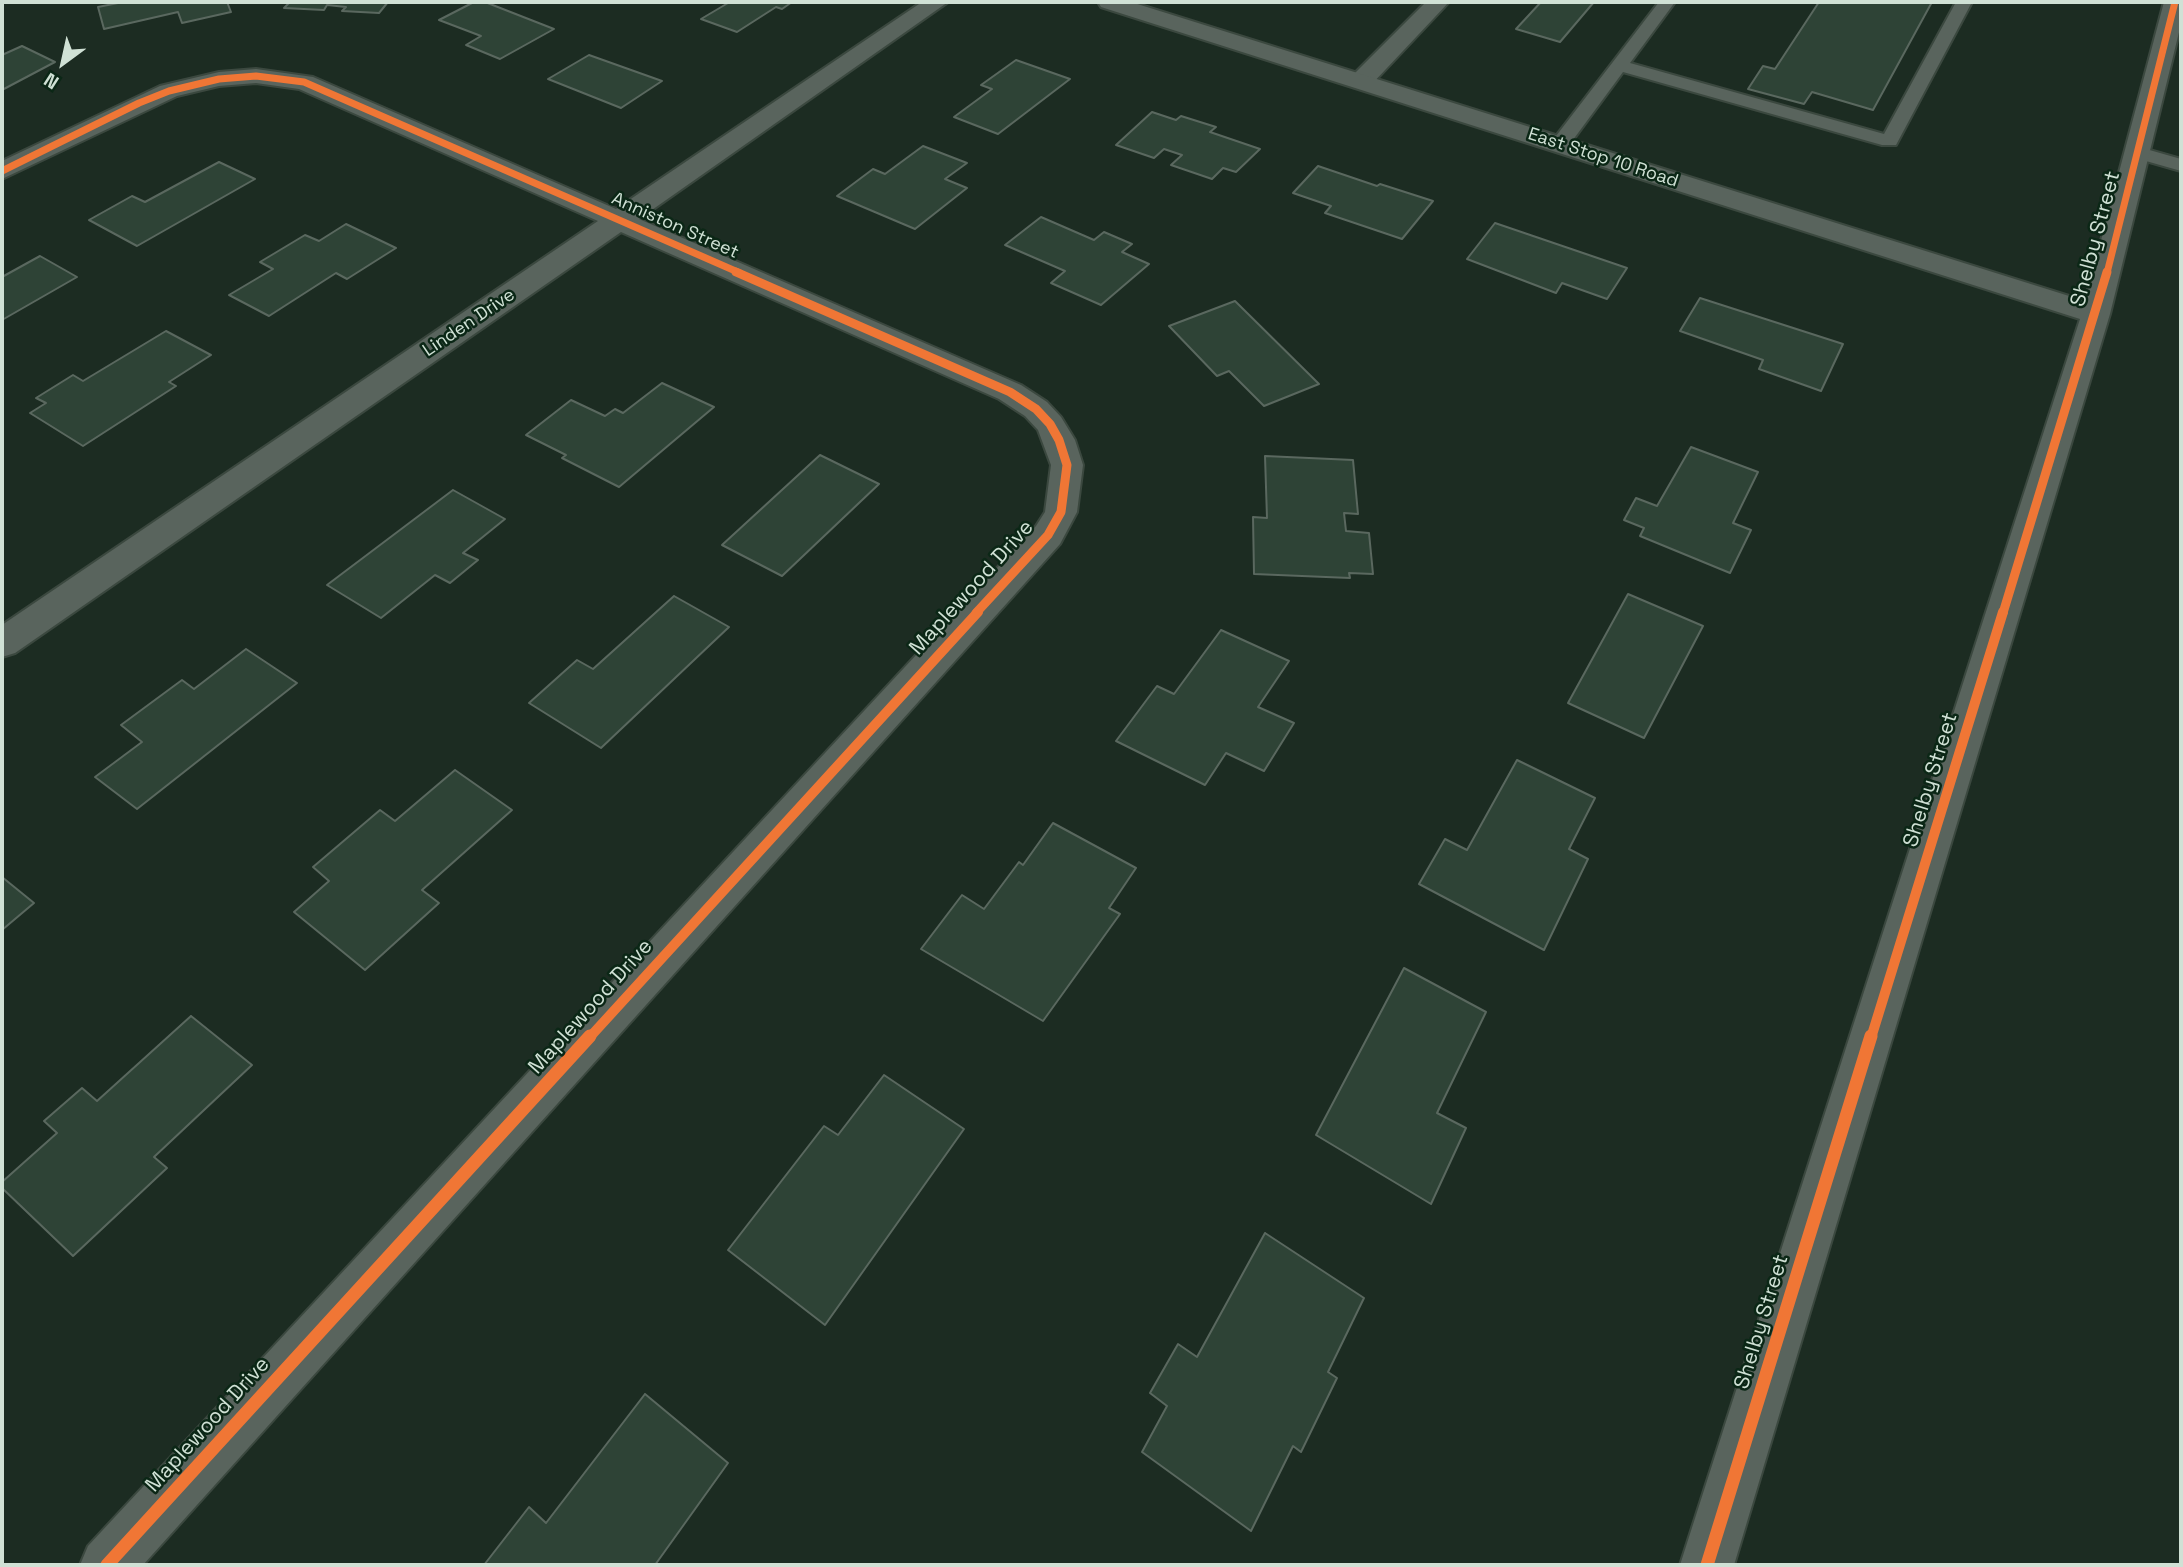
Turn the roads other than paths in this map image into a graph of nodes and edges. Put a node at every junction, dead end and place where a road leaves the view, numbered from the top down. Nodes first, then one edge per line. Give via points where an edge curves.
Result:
1 (937, 2) edge
2 (1109, 2) edge
3 (1438, 2) edge
4 (1667, 2) edge
5 (1964, 2) edge
6 (2175, 2) edge
7 (1619, 65) junction
8 (1361, 81) junction
9 (1560, 144) junction
10 (2139, 153) junction
11 (2181, 165) edge
12 (2, 171) edge
13 (619, 220) junction
14 (2096, 314) junction
15 (1065, 458) joint
16 (2, 643) edge
17 (107, 1565) edge
18 (1707, 1565) edge

1 - 13 street, Linden Drive
2 - 8 street, East Stop 10 Road
3 - 8 street
4 - 7 lane
5 - 7 lane via 1889,141
6 - 10 street, Shelby Street
7 - 9 lane
8 - 9 street, East Stop 10 Road
9 - 14 street, East Stop 10 Road
10 - 11 lane
10 - 14 street, Shelby Street
12 - 13 street, Anniston Street via 149,98 239,77 278,77 304,82
13 - 15 street, Anniston Street via 1010,392 1050,424
13 - 16 street, Linden Drive
14 - 18 street, Shelby Street
15 - 17 street, Maplewood Drive via 1068,480 1048,535

